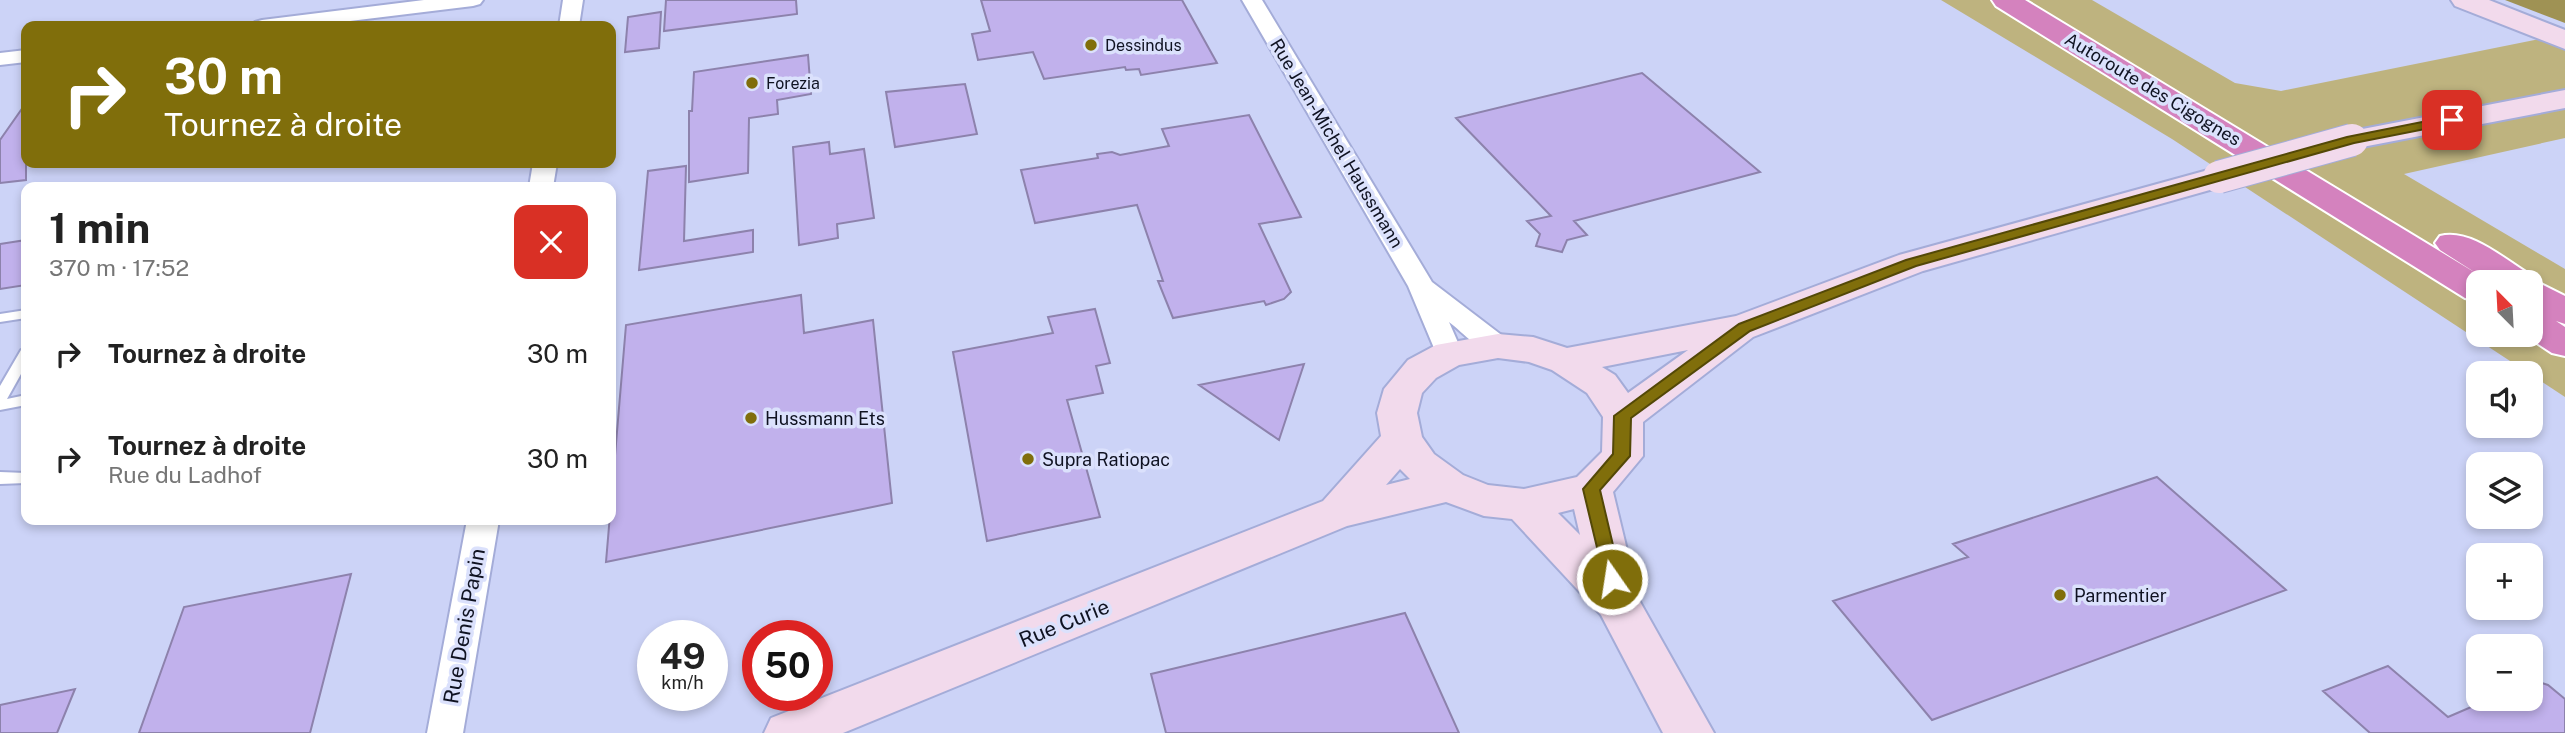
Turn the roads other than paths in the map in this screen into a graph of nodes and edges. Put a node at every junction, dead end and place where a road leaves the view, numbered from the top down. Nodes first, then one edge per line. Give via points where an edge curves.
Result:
1 (473, 0) edge
2 (573, 0) edge
3 (1252, 0) edge
4 (2006, 0) edge
5 (2044, 0) edge
6 (2465, 0) edge
7 (303, 21) edge
8 (570, 21) edge
9 (2565, 40) edge
10 (21, 56) edge
11 (0, 59) edge
12 (2565, 99) edge
13 (2496, 270) edge
14 (2466, 283) edge
15 (1421, 286) junction
16 (2543, 299) edge
17 (2565, 312) edge
18 (21, 315) edge
19 (0, 318) edge
20 (1744, 327) junction
21 (2543, 330) edge
22 (2565, 344) edge
23 (1498, 346) junction
24 (1449, 354) junction
25 (1566, 361) junction
26 (21, 362) edge
27 (0, 398) edge
28 (21, 401) edge
29 (0, 405) edge
30 (1623, 416) junction
31 (1402, 439) junction
32 (0, 478) edge
33 (21, 478) edge
34 (1448, 486) junction
35 (1591, 489) junction
36 (1524, 505) junction
37 (1338, 512) junction
38 (482, 525) edge
39 (1617, 602) junction
40 (445, 733) edge
41 (789, 733) edge
42 (1689, 733) edge

1 - 7 street
2 - 8 street
3 - 15 street, Rue Jean-Michel Haussmann
4 - 14 highway, Autoroute des Cigognes
5 - 13 highway, Autoroute des Cigognes
6 - 9 main road
10 - 11 street
12 - 20 main road, bridge via 2352,140 1911,263
15 - 23 street, Rue Jean-Michel Haussmann
15 - 24 street, Rue Jean-Michel Haussmann
16 - 17 highway
18 - 19 lane
20 - 25 main road
20 - 30 main road
21 - 22 highway
23 - 24 main road
23 - 25 main road via 1533,350
24 - 31 main road via 1422,369 1404,389 1397,413
25 - 30 main road via 1601,384
26 - 27 lane
28 - 29 lane
30 - 35 main road via 1622,456
31 - 34 main road via 1419,465
31 - 37 main road, Rue Curie
32 - 33 lane
34 - 36 main road via 1484,500
34 - 37 main road, Rue Curie
35 - 36 main road
35 - 39 main road
36 - 39 main road
37 - 41 main road, Rue Curie
38 - 40 street, Rue Denis Papin
39 - 42 main road

